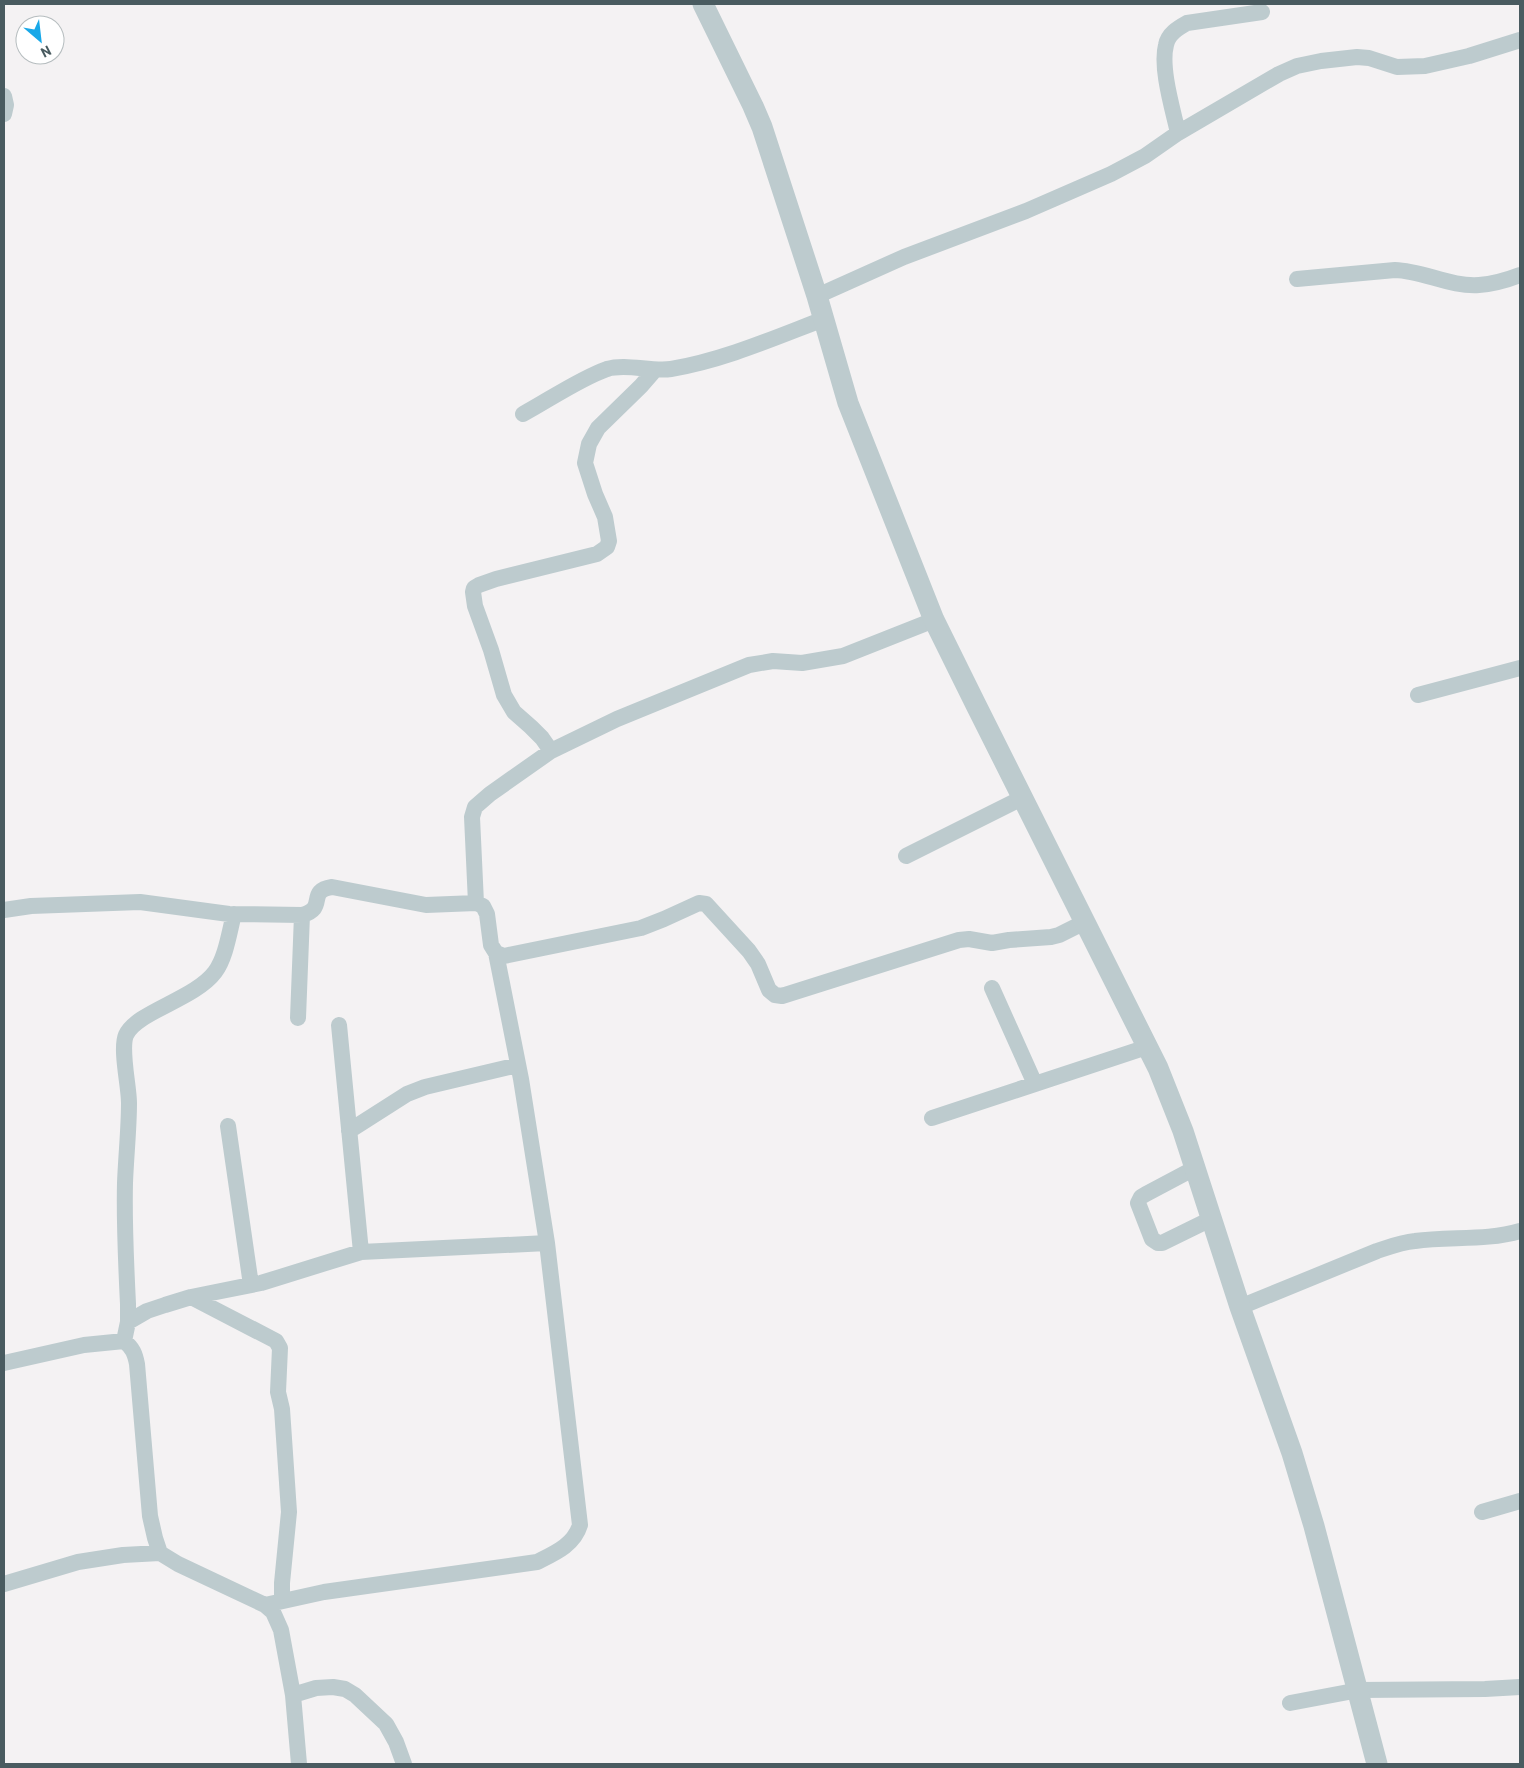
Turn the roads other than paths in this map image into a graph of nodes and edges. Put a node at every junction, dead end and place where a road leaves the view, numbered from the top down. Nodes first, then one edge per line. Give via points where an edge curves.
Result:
1 (703, 4) edge
2 (1262, 12) dead end
3 (1520, 40) edge
4 (4, 96) edge
5 (4, 114) edge
6 (1178, 133) junction
7 (1520, 275) edge
8 (1297, 278) dead end
9 (817, 296) junction
10 (824, 319) junction
11 (654, 370) junction
12 (523, 414) dead end
13 (934, 620) junction
14 (1520, 668) edge
15 (1418, 695) dead end
16 (550, 751) junction
17 (1022, 798) junction
18 (906, 856) dead end
19 (476, 903) junction
20 (4, 910) edge
21 (234, 914) junction
22 (302, 915) junction
23 (1084, 922) junction
24 (496, 953) junction
25 (992, 988) dead end
26 (298, 1018) dead end
27 (338, 1025) dead end
28 (1147, 1046) junction
29 (518, 1065) junction
30 (1034, 1084) junction
31 (932, 1118) dead end
32 (228, 1126) dead end
33 (349, 1131) junction
34 (1194, 1168) junction
35 (1211, 1219) junction
36 (1520, 1231) edge
37 (547, 1243) junction
38 (361, 1252) junction
39 (250, 1285) junction
40 (191, 1298) junction
41 (1240, 1307) junction
42 (128, 1322) junction
43 (124, 1341) junction
44 (4, 1363) edge
45 (1520, 1501) edge
46 (1482, 1512) dead end
47 (160, 1553) junction
48 (4, 1584) edge
49 (282, 1601) junction
50 (265, 1605) junction
51 (1520, 1687) edge
52 (1359, 1690) junction
53 (293, 1695) junction
54 (1290, 1703) dead end
55 (299, 1764) edge
56 (404, 1764) edge
57 (1378, 1764) edge

1 - 9 street via 759,120
2 - 6 street via 1187,23 1171,34 1166,44 1166,63
3 - 6 street via 1425,66 1397,67 1357,57 1297,66
4 - 5 street
6 - 9 street via 1132,163 1059,198 904,257
7 - 8 street via 1477,285 1461,284 1411,270
9 - 10 street
10 - 11 street via 717,358
10 - 13 street via 856,426
11 - 12 street via 609,368
11 - 16 street via 601,424 589,444 585,463 605,518 607,548 597,554 496,578 474,588 475,606 504,696 514,712 542,738
13 - 16 street via 843,656 802,663 772,661 749,665 617,719
13 - 17 street
14 - 15 street
16 - 19 street via 476,807 472,817
17 - 18 street
17 - 23 street
19 - 22 street via 426,905 332,887 321,889 315,908
19 - 24 street via 483,906 487,914 491,945
20 - 21 street via 140,902
21 - 22 street
21 - 42 street via 221,960 209,979 178,1001 132,1026 126,1035 129,1103 125,1183
22 - 26 street
23 - 24 street via 1051,937 992,943 959,940 782,996 768,990 749,951 706,904 698,904 641,928 516,954 504,956
23 - 28 street
24 - 29 street
25 - 30 street
27 - 33 street
28 - 30 street
28 - 34 street via 1172,1102
29 - 33 street via 425,1086
29 - 37 street
30 - 31 street
32 - 39 street
33 - 38 street
34 - 35 street
34 - 35 street via 1141,1197 1138,1203 1152,1239 1158,1243
35 - 41 street
36 - 41 street via 1396,1245
37 - 38 street
37 - 49 street via 580,1525 577,1534 561,1549 537,1562 324,1592
38 - 39 street
39 - 40 street
40 - 42 street via 147,1312
40 - 49 street via 271,1338 280,1348 278,1392 289,1512
41 - 52 street via 1294,1460
42 - 43 street
43 - 44 street via 84,1344
43 - 47 street via 131,1346 137,1364 149,1502
45 - 46 street
47 - 48 street via 78,1562
47 - 50 street
49 - 50 street
50 - 53 street via 273,1612 281,1630
51 - 52 street
52 - 54 street
52 - 57 street
53 - 55 street
53 - 56 street via 316,1688 346,1689 386,1724

